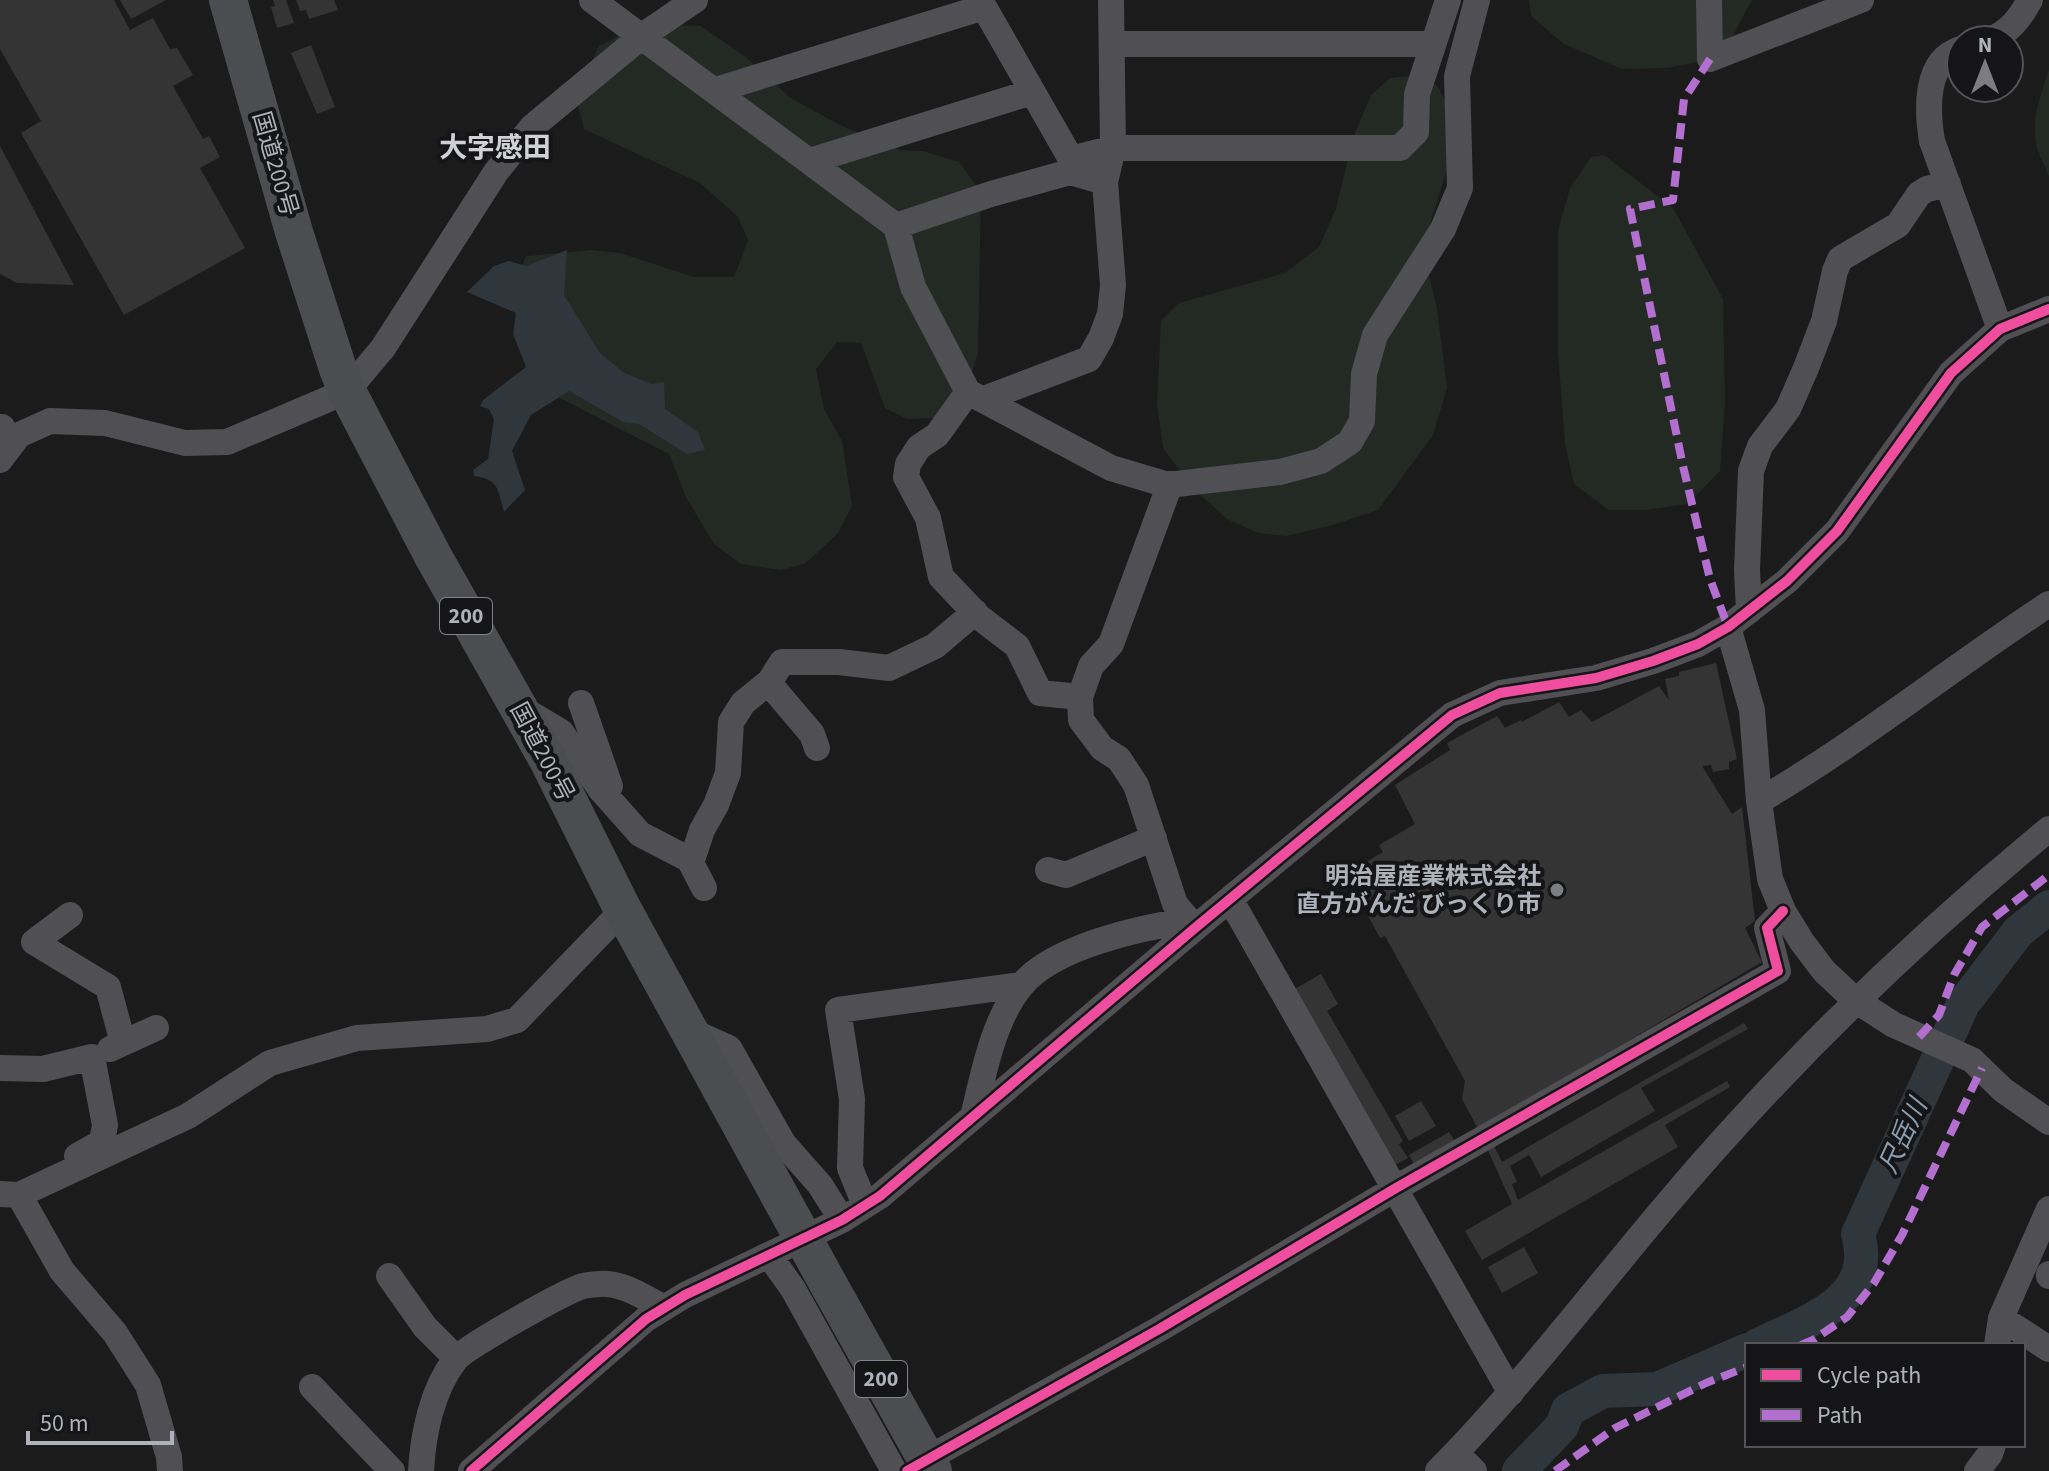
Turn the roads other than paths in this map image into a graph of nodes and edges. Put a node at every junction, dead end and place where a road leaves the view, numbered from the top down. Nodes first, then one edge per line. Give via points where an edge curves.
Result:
1 (228, 0) edge
2 (592, 0) edge
3 (695, 0) edge
4 (1111, 0) edge
5 (1448, 0) edge
6 (1477, 0) edge
7 (1709, 0) edge
8 (1861, 0) edge
9 (2030, 0) edge
10 (982, 3) edge
11 (1835, 6) edge
12 (2014, 24) edge
13 (642, 36) junction
14 (1112, 44) junction
15 (1432, 44) junction
16 (1945, 60) edge
17 (716, 90) junction
18 (1032, 92) junction
19 (1113, 148) junction
20 (810, 161) junction
21 (1070, 166) junction
22 (1105, 182) junction
23 (1948, 184) junction
24 (896, 226) junction
25 (2049, 309) edge
26 (2000, 329) junction
27 (347, 391) junction
28 (976, 396) junction
29 (3, 436) edge
30 (1170, 484) junction
31 (2049, 604) edge
32 (1749, 611) junction
33 (975, 612) junction
34 (1728, 627) junction
35 (770, 681) junction
36 (1080, 697) junction
37 (581, 703) dead end
38 (517, 706) junction
39 (817, 748) dead end
40 (1759, 801) junction
41 (618, 808) junction
42 (2049, 829) edge
43 (1154, 838) junction
44 (692, 861) junction
45 (1048, 870) dead end
46 (704, 888) dead end
47 (1230, 899) junction
48 (623, 910) junction
49 (1783, 911) junction
50 (70, 915) dead end
51 (1192, 924) junction
52 (1021, 985) junction
53 (1855, 1000) junction
54 (156, 1028) dead end
55 (689, 1030) junction
56 (123, 1043) junction
57 (92, 1057) junction
58 (0, 1068) edge
59 (973, 1117) junction
60 (2049, 1122) edge
61 (1396, 1188) junction
62 (9, 1194) edge
63 (865, 1205) junction
64 (2049, 1209) edge
65 (842, 1220) junction
66 (769, 1255) junction
67 (389, 1276) dead end
68 (664, 1308) junction
69 (2001, 1318) junction
70 (1997, 1343) edge
71 (2049, 1349) edge
72 (456, 1358) junction
73 (312, 1387) dead end
74 (1511, 1393) junction
75 (1992, 1447) edge
76 (1456, 1465) edge
77 (917, 1467) edge
78 (170, 1471) edge
79 (392, 1471) edge
80 (421, 1471) edge
81 (471, 1471) edge
82 (1977, 1471) edge

1 - 27 highway, 国道200号 / 200 via 294,232
2 - 13 street
3 - 13 street
4 - 14 street
5 - 15 street
6 - 30 street via 1457,76 1460,188 1443,229 1375,335 1364,374 1362,421 1350,442 1321,461 1280,472
7 - 11 street via 1710,59
8 - 11 street
9 - 12 street
10 - 17 street
10 - 18 street
13 - 17 street
13 - 27 street via 532,127 496,172 383,348
14 - 15 street
14 - 19 street
15 - 19 street via 1417,94 1416,132 1400,148
16 - 23 street via 1938,67 1928,112
17 - 20 street
18 - 20 street
18 - 21 street
19 - 21 street
19 - 22 street
20 - 24 street
21 - 22 street
21 - 24 street
22 - 28 street via 1113,285 1110,314 1089,359
23 - 26 street
23 - 32 street via 1919,194 1898,225 1840,259 1806,368 1751,471
24 - 28 street via 913,287
25 - 26 street
26 - 32 street via 1951,373 1837,531
27 - 29 street via 227,442 185,443 105,423 50,421
27 - 38 highway, 国道200号 / 200
28 - 30 street via 1111,468
28 - 33 street via 919,447 906,477 928,518 941,577
30 - 36 street via 1111,644 1091,666
31 - 40 street
32 - 34 street
33 - 35 street via 935,646 889,668 782,662
33 - 36 street via 1017,646 1040,693
34 - 40 street via 1752,710
34 - 47 street via 1653,661 1596,678 1500,693 1452,715
35 - 39 street
35 - 44 street via 743,703 731,722 728,773
36 - 43 street via 1081,720 1136,785
37 - 41 street
38 - 41 street via 561,732
38 - 48 highway, 国道200号 / 200
40 - 49 street via 1770,879
41 - 44 street via 640,834
42 - 53 street
43 - 45 street via 1066,875
43 - 51 street via 1175,904
44 - 46 street
47 - 51 street
47 - 61 street
48 - 55 highway, 国道200号 / 200
48 - 62 street via 517,1020 487,1029 357,1038 270,1063 188,1116
49 - 53 street via 1824,971
49 - 61 street via 1767,928 1778,971
50 - 56 street via 34,942 108,987
51 - 52 street via 1168,924 1079,948 1047,962
51 - 59 street
52 - 59 street via 989,1051
52 - 63 street via 838,1010 852,1099 850,1168
53 - 60 street via 1894,1025 1972,1060
53 - 74 street via 1663,1209
54 - 56 street
55 - 65 street via 729,1048 783,1143
55 - 77 highway, 国道200号 / 200, bridge via 830,1287
56 - 57 street
57 - 58 street via 43,1069
57 - 62 street via 105,1125 102,1142
59 - 63 street
61 - 74 street
61 - 77 street
62 - 78 street via 148,1385
63 - 65 street
64 - 69 street
65 - 66 street
66 - 68 street
66 - 77 street
67 - 72 street via 425,1327
68 - 72 street via 630,1289 606,1283 581,1287
68 - 81 street
69 - 70 street
69 - 71 street
72 - 80 street via 438,1389
73 - 79 street
74 - 76 street
75 - 82 street

